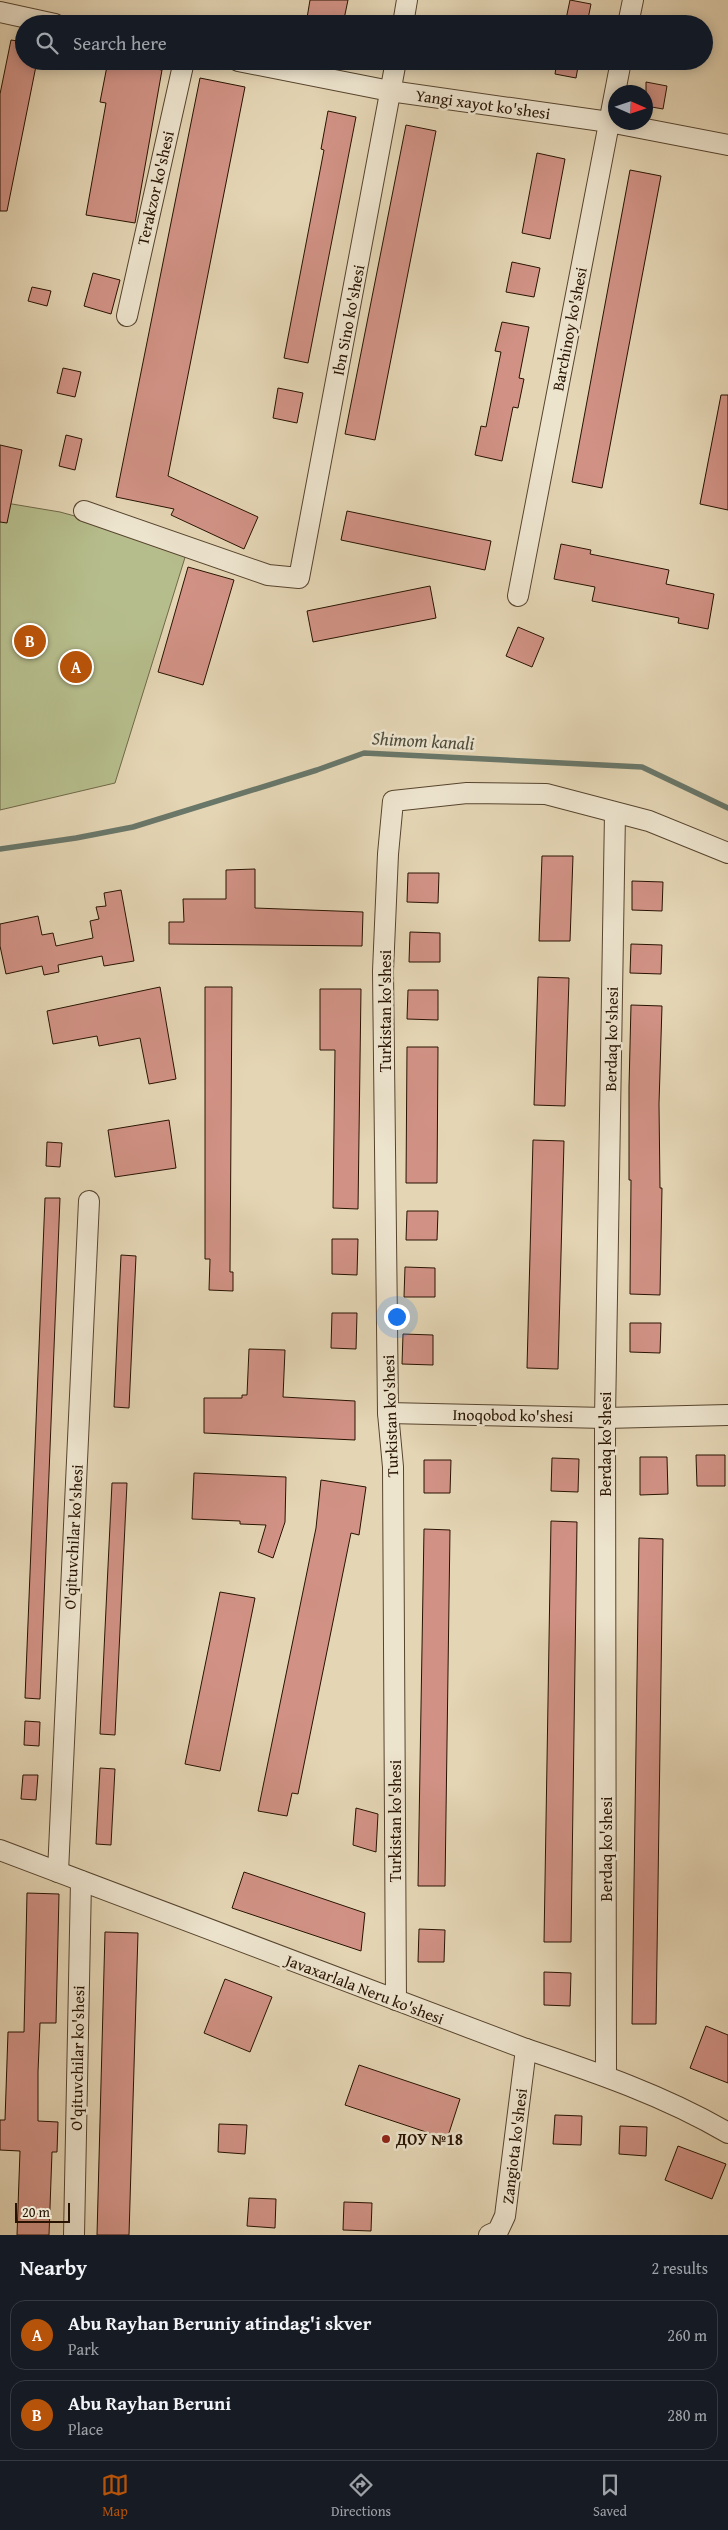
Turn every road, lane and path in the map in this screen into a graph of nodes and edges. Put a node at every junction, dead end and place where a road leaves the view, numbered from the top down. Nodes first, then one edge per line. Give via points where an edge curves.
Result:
1 (407, 0) edge
2 (633, 0) edge
3 (0, 12) edge
4 (15, 15) edge
5 (404, 15) edge
6 (630, 15) edge
7 (182, 70) edge
8 (282, 70) edge
9 (394, 70) edge
10 (619, 70) edge
11 (616, 85) edge
12 (390, 92) junction
13 (608, 122) edge
14 (608, 127) edge
15 (650, 130) edge
16 (728, 145) edge
17 (127, 316) dead end
18 (84, 511) dead end
19 (518, 596) dead end
20 (615, 813) junction
21 (728, 853) edge
22 (89, 1201) dead end
23 (388, 1413) junction
24 (728, 1415) edge
25 (605, 1418) junction
26 (0, 1850) edge
27 (58, 1872) junction
28 (81, 1881) junction
29 (396, 2000) junction
30 (526, 2049) junction
31 (606, 2076) junction
32 (728, 2133) edge
33 (74, 2235) edge
34 (489, 2235) edge

1 - 5 street
2 - 6 street
3 - 4 street
7 - 17 street, Terakzor ko'shesi
8 - 12 street, Yangi xayot ko'shesi
9 - 12 street, Ibn Sino ko'shesi
10 - 11 street, Barchinoy ko'shesi
12 - 13 street, Yangi xayot ko'shesi
12 - 18 street, Ibn Sino ko'shesi via 299,578 268,575
14 - 19 street, Barchinoy ko'shesi
15 - 16 street, Yangi xayot ko'shesi
20 - 21 street via 649,821
20 - 23 street, Turkistan ko'shesi via 546,794 467,793 393,802 384,971
20 - 25 street, Berdaq ko'shesi
22 - 27 street, O'qituvchilar ko'shesi
23 - 25 street, Inoqobod ko'shesi
23 - 29 street, Turkistan ko'shesi via 393,1467
24 - 25 street, Inoqobod ko'shesi
25 - 31 street, Berdaq ko'shesi
26 - 27 street, Javaxarlala Neru ko'shesi
27 - 28 street, Javaxarlala Neru ko'shesi
28 - 29 street, Javaxarlala Neru ko'shesi
28 - 33 street, O'qituvchilar ko'shesi
29 - 30 street, Javaxarlala Neru ko'shesi
30 - 31 street, Javaxarlala Neru ko'shesi
30 - 34 street, Zangiota ko'shesi via 505,2216 498,2231
31 - 32 street, Javaxarlala Neru ko'shesi

